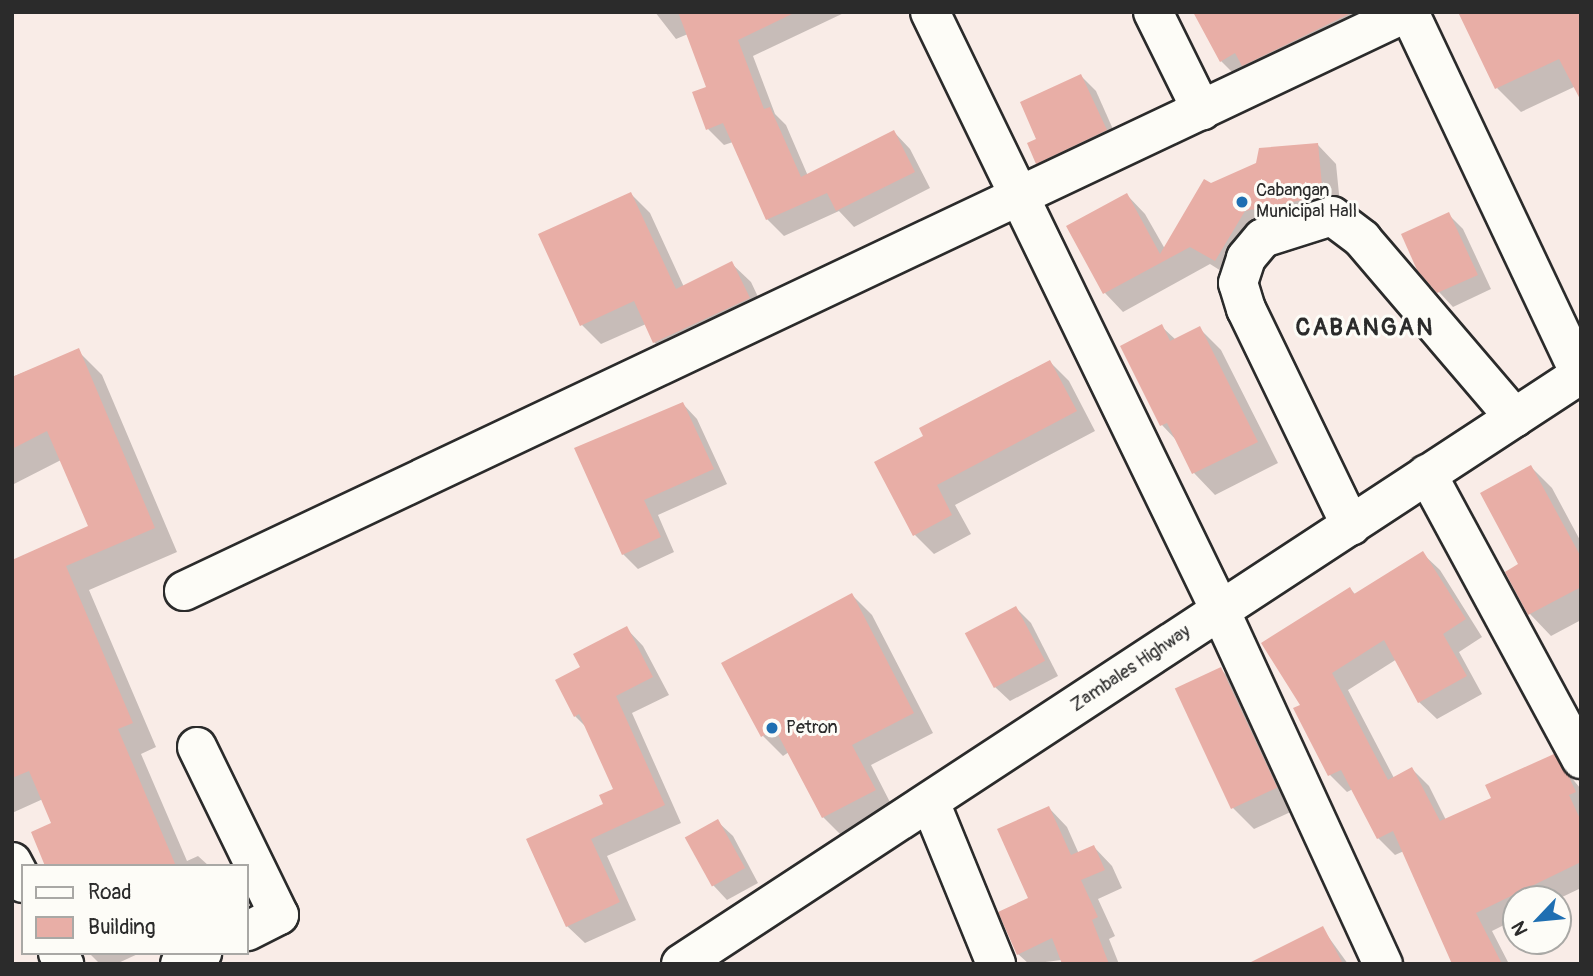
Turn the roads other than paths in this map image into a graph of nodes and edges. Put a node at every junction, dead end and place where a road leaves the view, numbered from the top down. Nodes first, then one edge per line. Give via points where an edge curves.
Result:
1 (930, 12) edge
2 (1153, 12) edge
3 (1408, 12) edge
4 (1202, 111) junction
5 (1019, 200) junction
6 (1580, 375) edge
7 (1515, 418) junction
8 (1427, 474) junction
9 (1352, 526) junction
10 (184, 591) dead end
11 (1220, 610) junction
12 (197, 747) dead end
13 (1581, 759) edge
14 (930, 802) junction
15 (12, 862) edge
16 (21, 879) edge
17 (248, 930) edge
18 (198, 955) edge
19 (180, 964) edge
20 (681, 964) edge
21 (996, 964) edge
22 (1383, 964) edge

1 - 5 street
2 - 4 street
3 - 4 street
3 - 6 street
4 - 5 street
5 - 10 street
5 - 11 street
6 - 7 street, Zambales Highway
7 - 8 street, Zambales Highway
7 - 9 street via 1362,239 1332,216 1263,239 1246,258 1238,283 1246,309
8 - 9 street, Zambales Highway
8 - 13 street
9 - 11 street, Zambales Highway
11 - 14 street, Zambales Highway
11 - 22 street
12 - 17 street via 279,915
14 - 20 street, Zambales Highway
14 - 21 street
15 - 16 street
18 - 19 street

